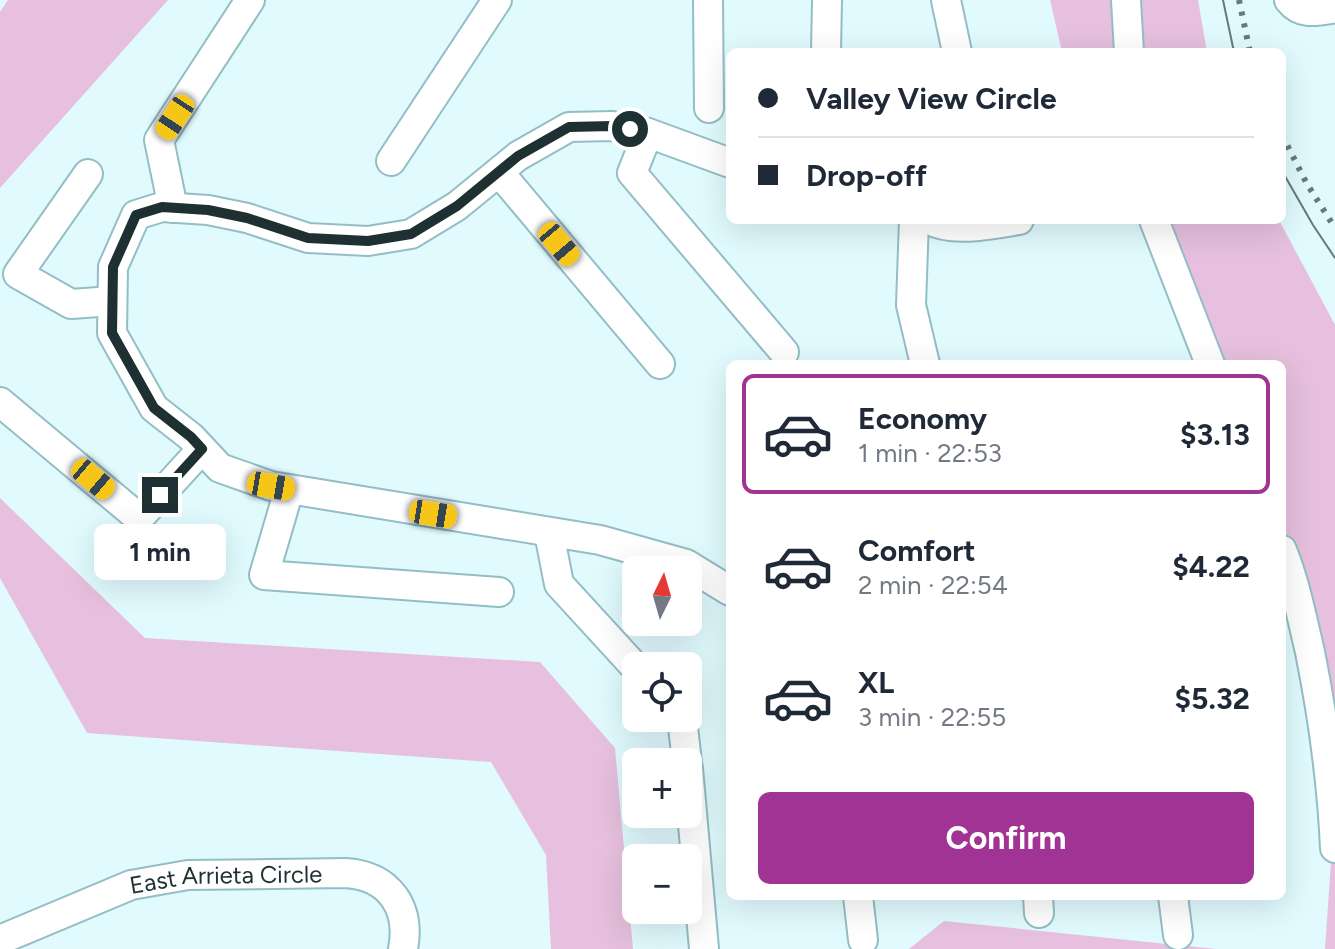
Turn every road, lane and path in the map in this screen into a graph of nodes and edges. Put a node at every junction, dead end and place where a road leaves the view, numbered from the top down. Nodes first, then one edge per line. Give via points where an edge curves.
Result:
1 (250, 0) edge
2 (497, 0) edge
3 (708, 0) edge
4 (827, 0) edge
5 (946, 0) edge
6 (1126, 0) edge
7 (1289, 0) edge
8 (1331, 9) dead end
9 (826, 48) edge
10 (956, 48) edge
11 (1129, 48) edge
12 (709, 108) dead end
13 (648, 133) junction
14 (391, 161) dead end
15 (726, 162) edge
16 (499, 172) junction
17 (88, 174) dead end
18 (173, 208) junction
19 (914, 224) edge
20 (936, 224) edge
21 (990, 224) edge
22 (1156, 224) edge
23 (112, 301) junction
24 (784, 352) dead end
25 (924, 360) edge
26 (1208, 360) edge
27 (660, 364) dead end
28 (0, 402) edge
29 (202, 449) junction
30 (289, 490) junction
31 (549, 533) junction
32 (1286, 564) edge
33 (726, 589) edge
34 (499, 592) dead end
35 (622, 653) edge
36 (693, 828) edge
37 (1335, 848) edge
38 (858, 900) edge
39 (1174, 900) edge
40 (2, 934) edge
41 (1178, 935) dead end
42 (863, 940) dead end
43 (403, 949) edge
44 (704, 949) edge

1 - 18 street via 159,140
2 - 14 street
3 - 12 street
4 - 9 street
5 - 10 street
6 - 11 street
7 - 8 street via 1295,8 1311,12
13 - 15 street
13 - 16 street via 612,126 569,127
13 - 24 street via 632,173
16 - 18 street via 411,234 368,241 308,238 247,218
16 - 27 street
17 - 23 street via 18,274 71,304
18 - 23 street via 136,215 113,267
19 - 25 street via 911,305
20 - 21 street
22 - 26 street
23 - 29 street via 112,333 154,408
28 - 29 street via 139,518
29 - 30 street via 220,468
30 - 31 street
30 - 34 street via 264,575
31 - 33 street via 600,540 686,564
31 - 35 street via 559,584
32 - 37 street via 1318,693
36 - 44 street
38 - 42 street
39 - 41 street
40 - 43 street, East Arrieta Circle via 131,885 188,875 346,873 369,878 390,892 406,928

